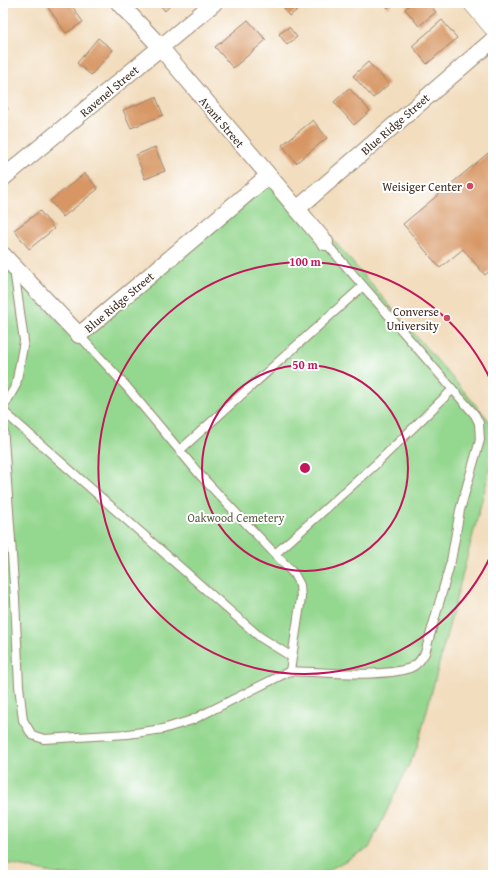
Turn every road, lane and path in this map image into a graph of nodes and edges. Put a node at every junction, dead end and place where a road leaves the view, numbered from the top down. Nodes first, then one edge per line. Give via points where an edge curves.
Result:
1 (119, 3) edge
2 (214, 3) edge
3 (473, 3) edge
4 (493, 26) edge
5 (493, 40) edge
6 (160, 48) junction
7 (268, 176) junction
8 (3, 178) edge
9 (297, 209) junction
10 (325, 242) joint
11 (3, 255) edge
12 (14, 267) junction
13 (363, 286) junction
14 (79, 336) junction
15 (452, 390) junction
16 (3, 410) edge
17 (3, 424) edge
18 (180, 450) junction
19 (275, 554) junction
20 (292, 657) junction
21 (290, 671) junction

1 - 6 street, Avant Street
2 - 6 street, Ravenel Street
3 - 4 street
5 - 9 street, Blue Ridge Street
6 - 7 street, Avant Street
6 - 8 street, Ravenel Street
7 - 9 street, Avant Street
7 - 14 street, Blue Ridge Street
9 - 10 street, Avant Street
10 - 13 lane
11 - 12 street
12 - 14 street
12 - 16 lane via 24,341 16,384
13 - 15 lane
13 - 18 lane
14 - 18 lane via 126,386
15 - 19 lane via 376,464
15 - 21 lane via 475,415 480,440 460,510 451,561 425,653 418,664 394,671
16 - 20 lane via 260,637
17 - 21 lane via 16,599 19,686 23,720 32,735 44,739 163,729 192,720
18 - 19 lane via 200,475
19 - 20 lane via 294,574 300,586 301,598
20 - 21 lane

